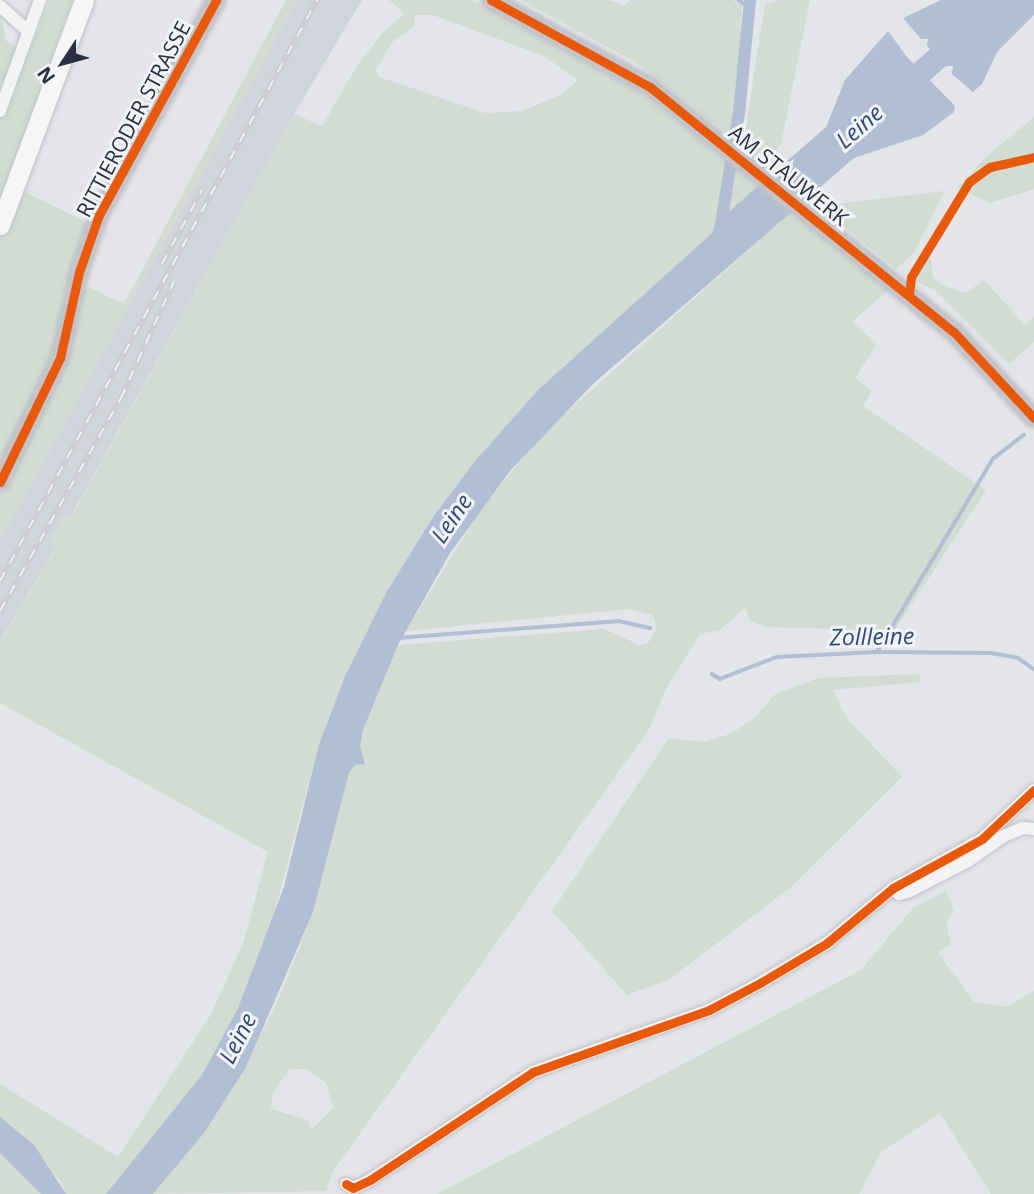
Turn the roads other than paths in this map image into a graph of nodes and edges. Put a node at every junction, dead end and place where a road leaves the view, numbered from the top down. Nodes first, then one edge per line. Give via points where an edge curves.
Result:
1 (40, 0) edge
2 (84, 0) edge
3 (215, 0) edge
4 (491, 0) edge
5 (0, 6) edge
6 (27, 30) junction
7 (0, 111) edge
8 (0, 225) edge
9 (1034, 418) edge
10 (0, 482) edge
11 (1034, 790) edge
12 (1034, 829) edge
13 (893, 888) junction
14 (346, 1184) dead end

1 - 6 street
2 - 8 main road
3 - 10 street, RITTIERODER STRASSE via 104,205 79,272 66,337 47,392
4 - 9 street, AM STAUWERK via 650,88 954,332
5 - 6 street
6 - 7 street
11 - 13 street via 982,839
12 - 13 street via 1004,836 910,891 899,894
13 - 14 street via 827,943 750,988 709,1010 533,1072 370,1180 353,1188

